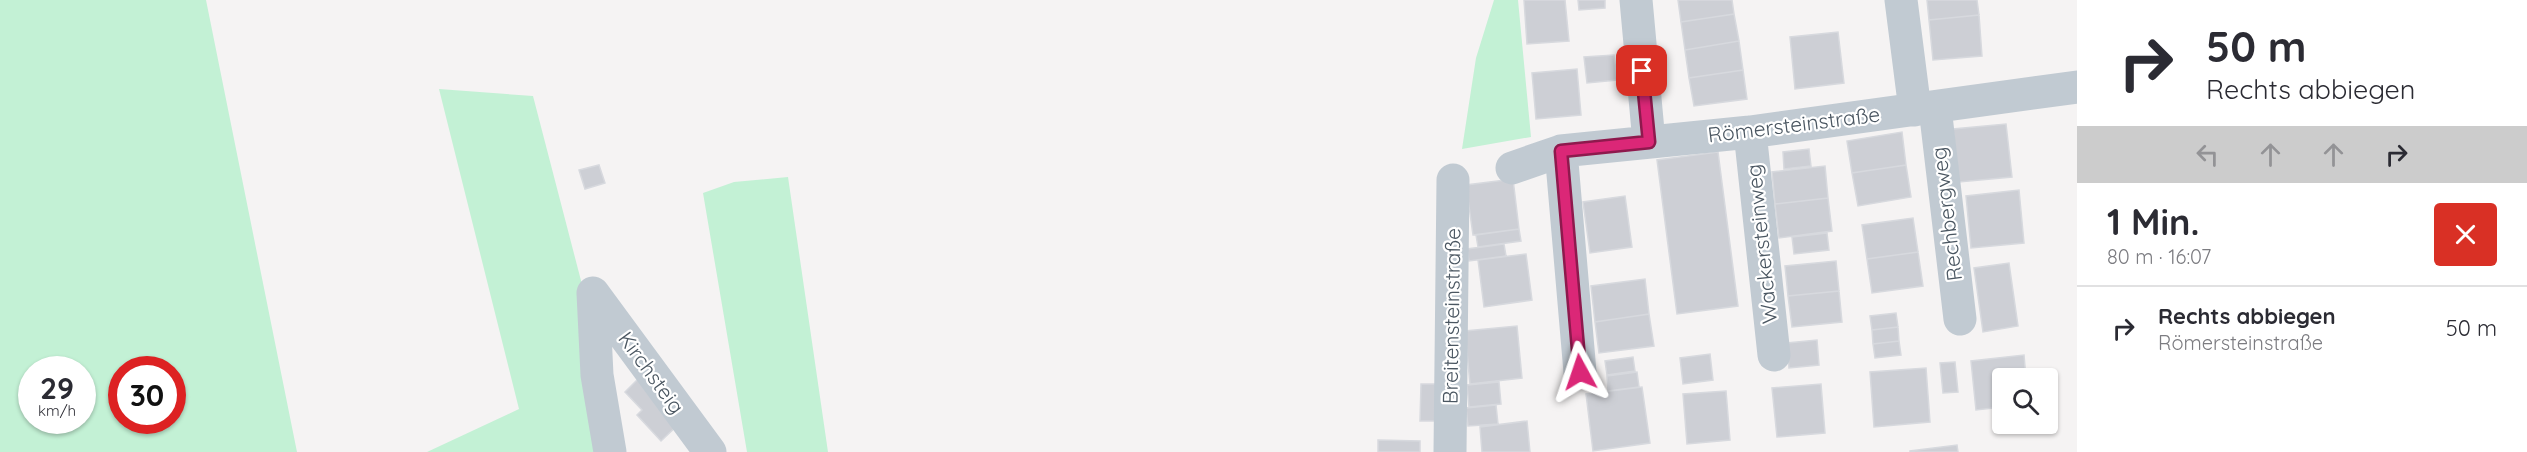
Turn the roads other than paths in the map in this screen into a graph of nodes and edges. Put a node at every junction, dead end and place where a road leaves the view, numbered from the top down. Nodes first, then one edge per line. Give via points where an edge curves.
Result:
1 (1636, 0) edge
2 (1901, 0) edge
3 (2077, 87) edge
4 (1925, 109) junction
5 (1750, 132) junction
6 (1649, 142) junction
7 (1561, 151) junction
8 (1512, 168) dead end
9 (1453, 180) dead end
10 (1960, 319) dead end
11 (1774, 355) dead end
12 (1580, 372) dead end
13 (610, 452) edge
14 (710, 452) edge
15 (1450, 452) edge

1 - 6 street
2 - 4 street, Rechbergweg
3 - 4 street, Römersteinstraße
4 - 5 street, Römersteinstraße
4 - 10 street, Rechbergweg
5 - 6 street, Römersteinstraße
5 - 11 street, Wackersteinweg
6 - 7 street, Römersteinstraße
7 - 8 street, Römersteinstraße
7 - 12 street
9 - 15 street, Breitensteinstraße
13 - 14 street, Kirchsteig via 597,375 593,293

